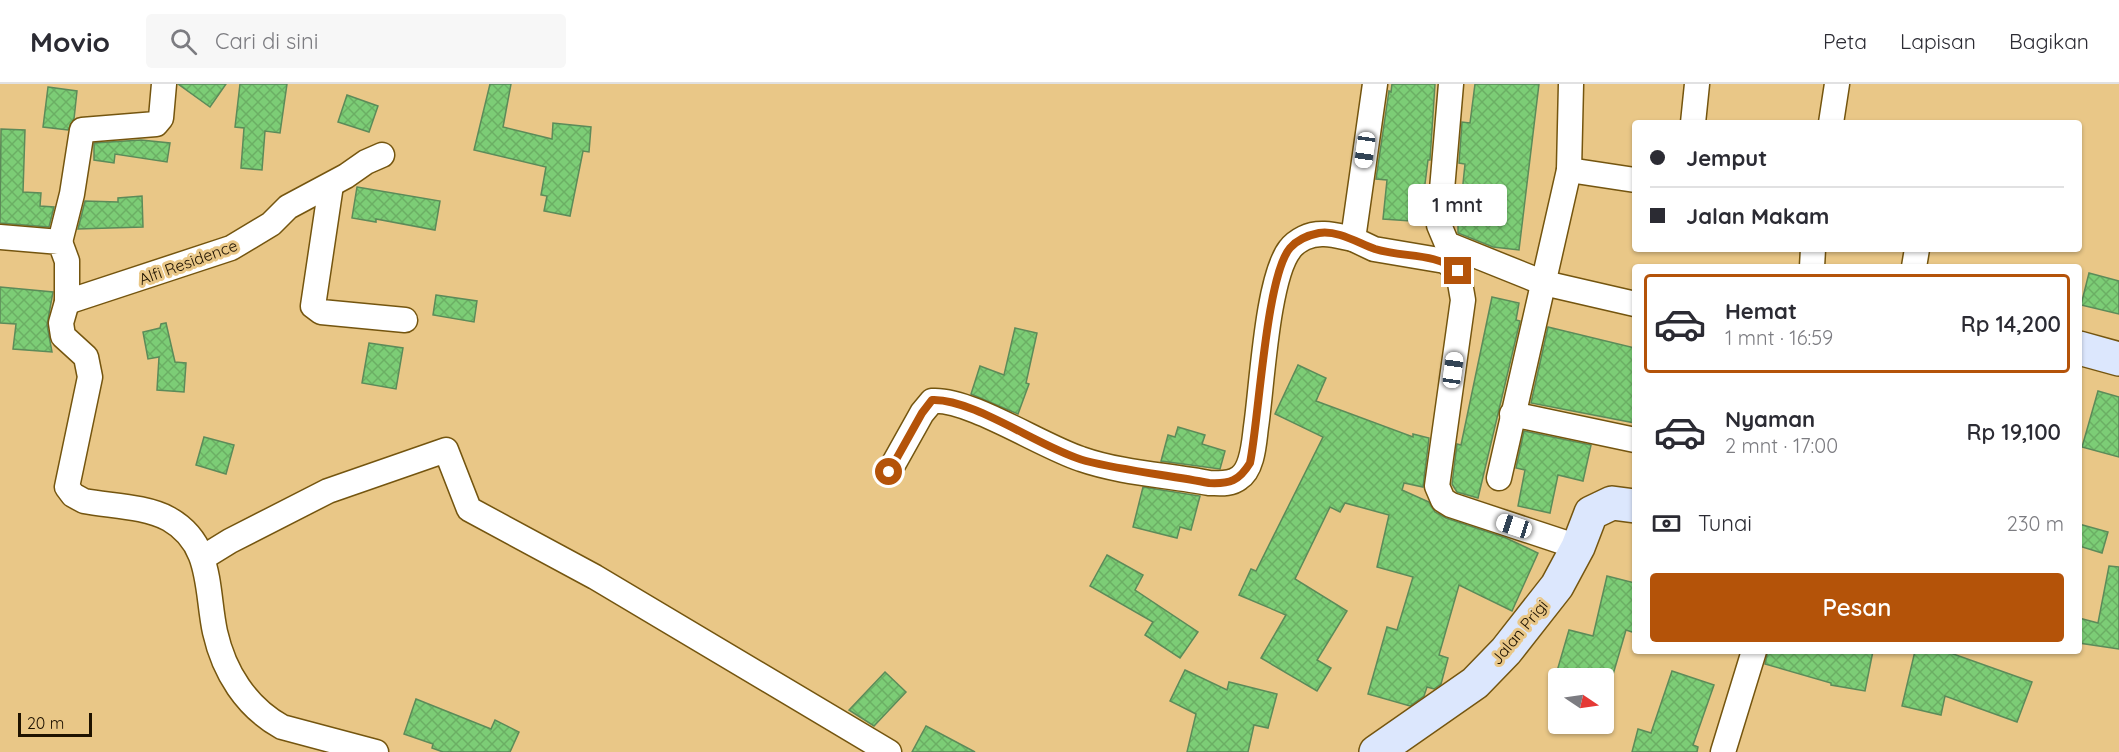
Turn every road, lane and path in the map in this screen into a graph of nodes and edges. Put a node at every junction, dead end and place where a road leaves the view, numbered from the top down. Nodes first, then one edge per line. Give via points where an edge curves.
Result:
1 (164, 84) edge
2 (1375, 84) edge
3 (1451, 84) edge
4 (1571, 84) edge
5 (1697, 84) edge
6 (1837, 84) edge
7 (1693, 120) edge
8 (1831, 120) edge
9 (382, 155) dead end
10 (1569, 170) junction
11 (1632, 180) edge
12 (331, 185) junction
13 (0, 237) edge
14 (1353, 239) junction
15 (60, 242) junction
16 (1544, 283) junction
17 (67, 302) junction
18 (1632, 303) edge
19 (405, 320) dead end
20 (2082, 349) edge
21 (2119, 358) edge
22 (1512, 414) junction
23 (1632, 439) edge
24 (889, 472) dead end
25 (1499, 478) dead end
26 (1632, 506) edge
27 (1578, 547) junction
28 (204, 557) junction
29 (1753, 654) edge
30 (376, 752) edge
31 (889, 752) edge
32 (1376, 752) edge
33 (1723, 752) edge

1 - 15 street via 161,118 156,124 82,130
2 - 14 street
3 - 16 street via 1438,225 1442,236 1458,250
4 - 10 street
5 - 7 street
6 - 8 street
9 - 12 street, Alfi Residence
10 - 11 street
10 - 16 street
12 - 17 street, Alfi Residence via 288,207 271,224 231,248
12 - 19 street via 313,306 321,312
13 - 15 street
14 - 24 street via 1321,233 1305,237 1291,248 1282,264 1268,332 1250,463 1241,478 1227,484 1209,483 1085,461 946,400 932,400
14 - 27 street via 1374,249 1445,261 1458,271 1463,300 1437,486 1443,500
15 - 17 street via 67,261
16 - 18 street
16 - 22 street
17 - 28 street via 61,322 63,336 90,365 67,487 84,501 168,519 196,543
20 - 21 street
22 - 23 street
22 - 25 street
26 - 27 street, Jalan Prigi via 1612,503 1591,513
27 - 32 street, Jalan Prigi via 1557,586 1532,620 1475,683
28 - 30 street via 222,656 239,689 269,720 282,727
28 - 31 street via 328,491 446,450 469,508 595,577
29 - 33 street

